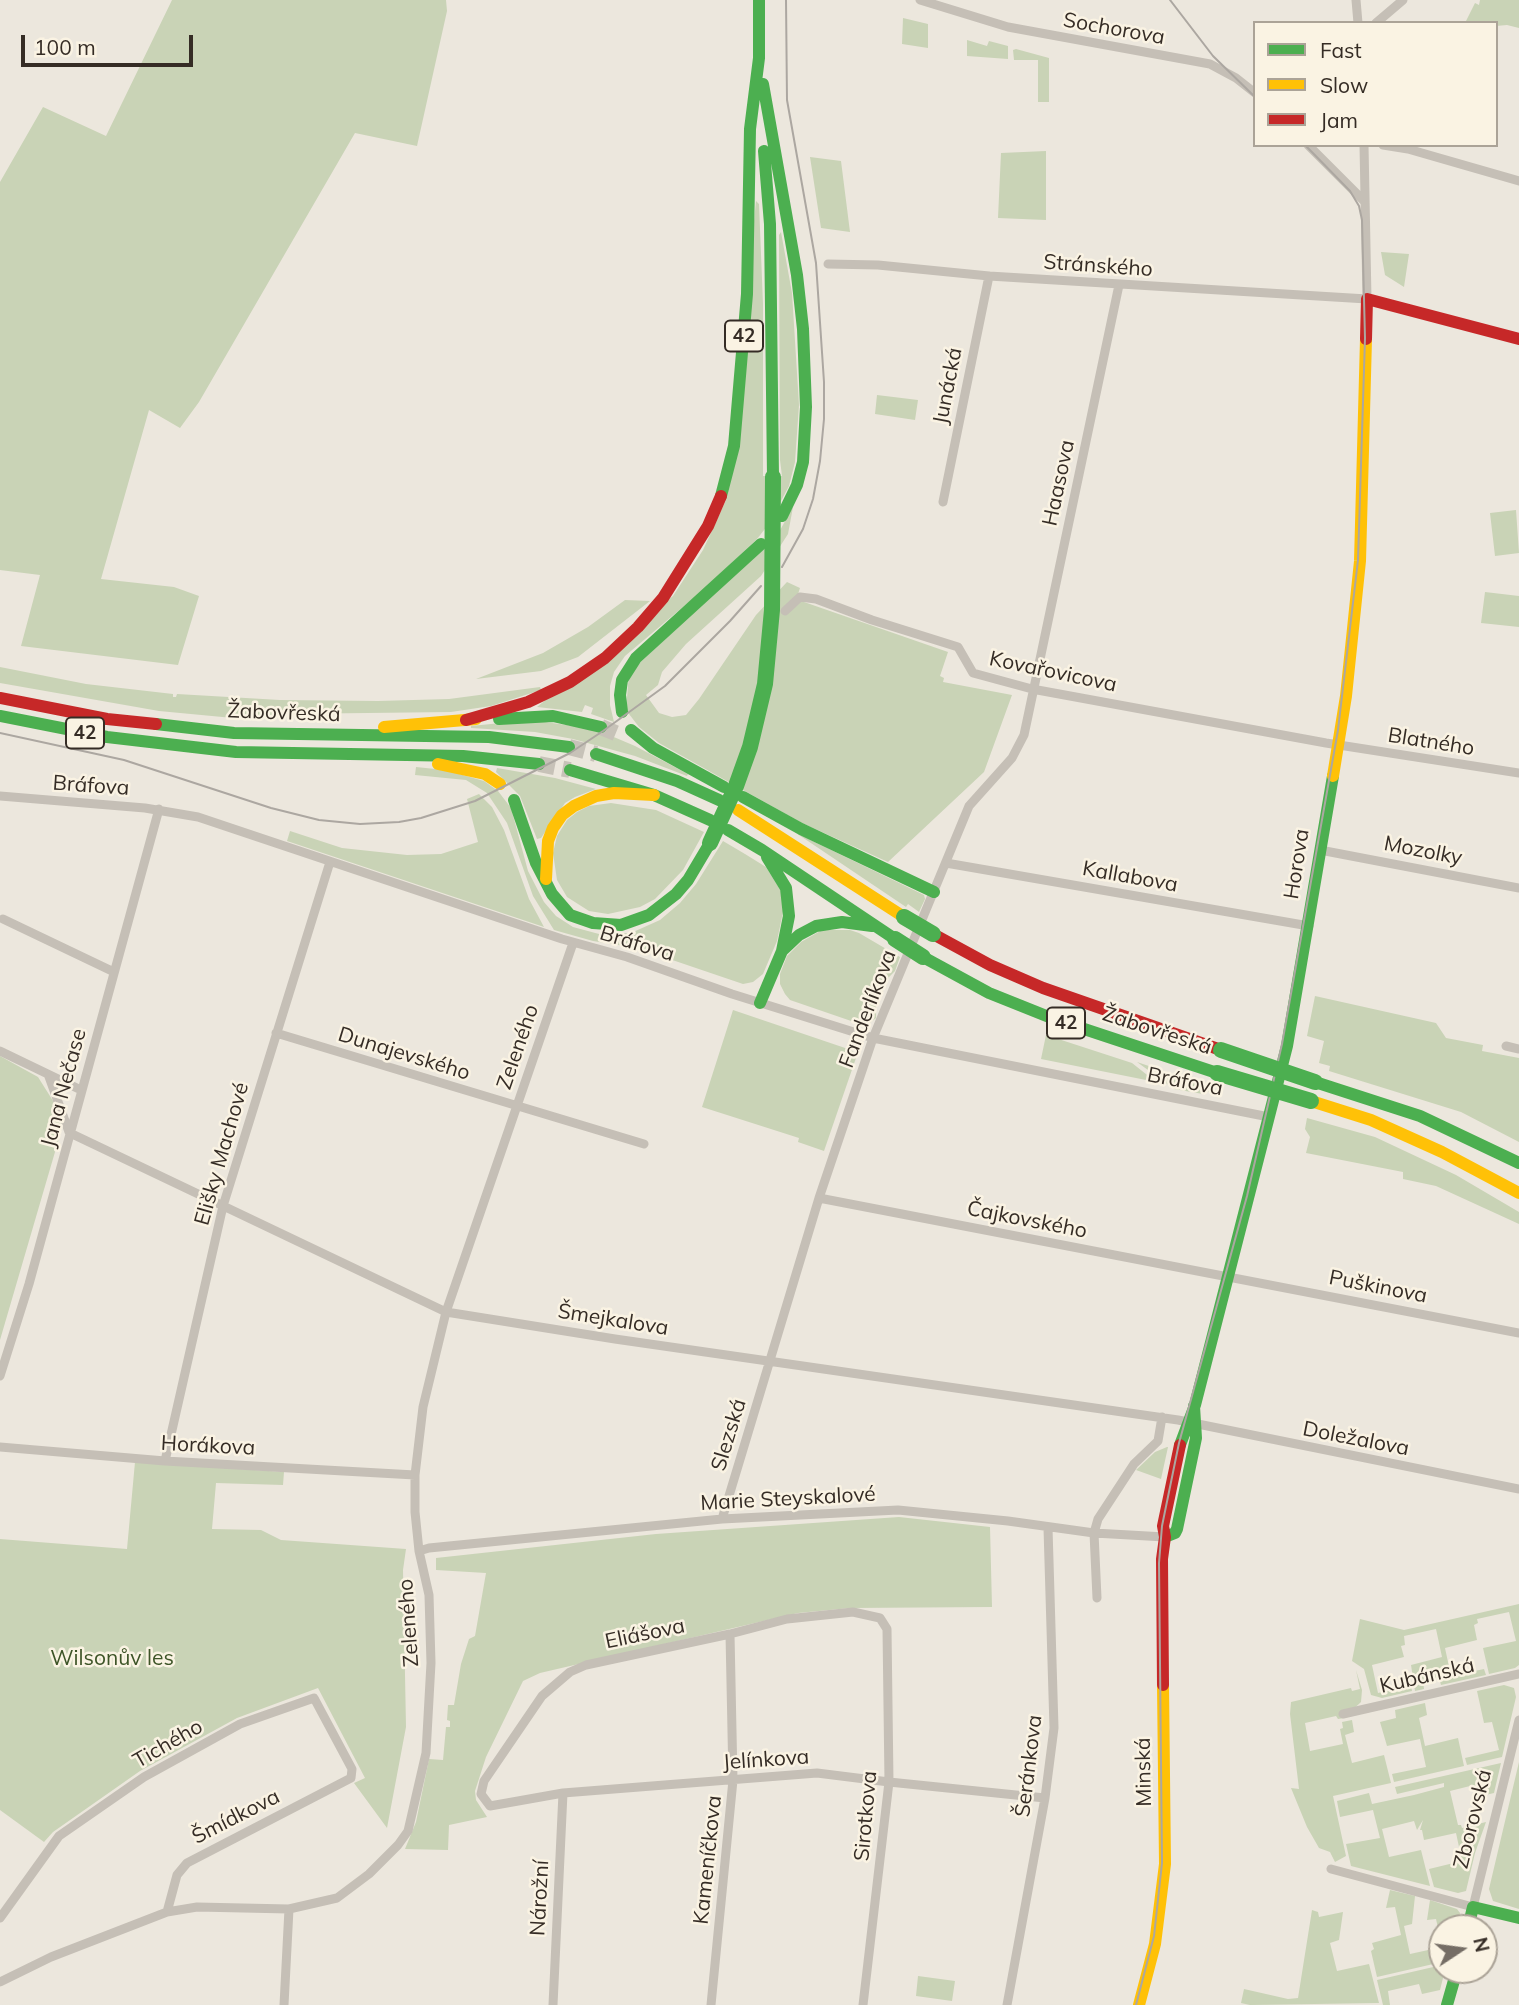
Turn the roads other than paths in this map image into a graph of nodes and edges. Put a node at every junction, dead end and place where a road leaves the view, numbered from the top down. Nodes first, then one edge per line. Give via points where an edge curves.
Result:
1 (759, 0) edge
2 (920, 0) edge
3 (1356, 0) edge
4 (1403, 0) edge
5 (1357, 21) edge
6 (1378, 21) edge
7 (759, 58) junction
8 (1253, 91) edge
9 (1310, 147) edge
10 (1364, 147) edge
11 (1408, 147) edge
12 (1519, 181) edge
13 (1364, 201) junction
14 (828, 264) dead end
15 (989, 276) junction
16 (1119, 285) junction
17 (1367, 299) junction
18 (1519, 338) edge
19 (943, 502) dead end
20 (782, 516) dead end
21 (761, 544) dead end
22 (785, 611) dead end
23 (1032, 689) junction
24 (0, 698) edge
25 (622, 712) dead end
26 (0, 716) edge
27 (466, 720) junction
28 (601, 727) tunnel mouth
29 (627, 733) tunnel mouth
30 (347, 736) junction
31 (1339, 745) junction
32 (569, 747) tunnel mouth
33 (596, 754) tunnel mouth
34 (391, 755) junction
35 (539, 764) tunnel mouth
36 (569, 770) tunnel mouth
37 (1519, 773) edge
38 (500, 784) dead end
39 (654, 795) junction
40 (0, 796) edge
41 (514, 800) dead end
42 (159, 809) junction
43 (765, 811) junction
44 (710, 820) dead end
45 (728, 830) dead end
46 (762, 850) junction
47 (1320, 850) junction
48 (815, 858) junction
49 (330, 862) junction
50 (946, 863) junction
51 (546, 882) junction
52 (1519, 888) edge
53 (934, 892) junction
54 (3, 919) dead end
55 (1309, 926) junction
56 (877, 928) junction
57 (573, 943) junction
58 (782, 951) junction
59 (114, 972) junction
60 (760, 1003) junction
61 (276, 1033) junction
62 (873, 1038) junction
63 (1506, 1046) dead end
64 (1519, 1049) edge
65 (0, 1051) edge
66 (48, 1074) junction
67 (81, 1090) junction
68 (516, 1106) junction
69 (1269, 1116) junction
70 (70, 1133) junction
71 (644, 1144) dead end
72 (1519, 1163) edge
73 (1519, 1193) edge
74 (819, 1198) junction
75 (223, 1206) junction
76 (1229, 1276) junction
77 (446, 1312) junction
78 (1519, 1333) edge
79 (770, 1360) junction
80 (0, 1376) edge
81 (1162, 1417) junction
82 (1192, 1423) junction
83 (0, 1447) edge
84 (165, 1461) junction
85 (415, 1475) junction
86 (1519, 1489) edge
87 (722, 1519) junction
88 (1048, 1528) junction
89 (1094, 1533) junction
90 (1164, 1537) junction
91 (419, 1551) junction
92 (1097, 1598) dead end
93 (887, 1629) joint
94 (730, 1634) junction
95 (1519, 1674) edge
96 (1343, 1714) dead end
97 (1519, 1720) edge
98 (351, 1778) joint
99 (733, 1780) junction
100 (889, 1782) junction
101 (563, 1793) junction
102 (1045, 1798) junction
103 (490, 1807) joint
104 (1331, 1869) dead end
105 (1473, 1907) junction
106 (289, 1909) junction
107 (167, 1912) junction
108 (1471, 1914) edge
109 (0, 1918) edge
110 (1519, 1918) edge
111 (0, 1982) edge
112 (1453, 1984) edge
113 (284, 2005) edge
114 (554, 2005) edge
115 (711, 2005) edge
116 (863, 2005) edge
117 (1007, 2005) edge
118 (1139, 2005) edge
119 (1447, 2005) edge

1 - 7 main road
2 - 8 street, Sochorova via 1008,27 1210,64
3 - 5 street
4 - 6 street
7 - 20 main road via 797,275 803,342 803,462
7 - 27 main road, 42 via 750,129 747,294 734,446 708,526 663,598 605,658 539,697
7 - 51 main road, 42, bridge via 770,224 773,477 772,610 765,684 741,773 710,843 676,894 634,922 606,924 580,920 561,906
9 - 13 street
10 - 13 street
11 - 12 street
13 - 17 street
14 - 15 street, Stránského
15 - 16 street, Stránského
15 - 19 street, Junácká
16 - 17 street, Stránského
16 - 23 street, Haasova
17 - 18 main road
17 - 31 main road, Horova via 1360,561
21 - 25 main road via 636,658 621,687
22 - 23 street, Kovařovicova via 800,597 816,599 958,647 973,673
23 - 31 street, Kovařovicova
23 - 50 street, Fanderlíkova via 1024,735 1012,758 969,806
24 - 30 main road, Žabovřeská / 42 via 172,728
26 - 34 main road, Žabovřeská / 42 via 170,746
27 - 28 main road, 42 via 553,716
27 - 30 main road, 42 via 413,723
29 - 33 main road via 722,793
30 - 32 main road, Žabovřeská / 42 via 489,737
31 - 37 street, Blatného
31 - 47 main road, Horova
34 - 35 main road, Žabovřeská / 42
34 - 38 main road, 42 via 485,774
36 - 39 main road
39 - 44 main road
39 - 51 main road via 596,796 562,815 548,842
40 - 42 street, Bráfova
41 - 51 main road, 42
42 - 49 street, Bráfova via 198,817
42 - 59 street, Jana Nečase
43 - 48 main road, 42
43 - 48 main road, Žabovřeská / 42 via 740,803
43 - 53 main road
45 - 46 main road, Žabovřeská / 42
46 - 56 main road, Žabovřeská / 42
46 - 58 main road via 779,874 788,898
47 - 52 street, Mozolky
47 - 55 main road, Horova
48 - 72 main road, Žabovřeská / 42, bridge via 933,934 1042,988 1420,1116
49 - 57 street, Bráfova
49 - 61 street, Elišky Machové
50 - 53 street, Fanderlíkova
50 - 55 street, Kallabova
53 - 62 street, Fanderlíkova
54 - 59 street
55 - 69 main road, Horova
56 - 58 main road via 842,922 816,926
56 - 73 main road, Žabovřeská / 42, bridge via 989,993 1217,1073 1371,1120
57 - 60 street, Bráfova
57 - 68 street, Zeleného
58 - 60 main road
59 - 67 street, Jana Nečase
60 - 62 street, Bráfova
61 - 68 street, Dunajevského
61 - 75 street, Elišky Machové
62 - 69 street, Bráfova
62 - 74 street, Fanderlíkova
63 - 64 street
65 - 66 street
66 - 67 street
66 - 70 street
67 - 70 street, Jana Nečase
68 - 71 street, Dunajevského
68 - 77 street, Zeleného
69 - 76 main road, Horova
70 - 75 street, Šmejkalova
70 - 80 street, Jana Nečase
74 - 76 street, Čajkovského
74 - 79 street, Fanderlíkova
75 - 77 street, Šmejkalova
75 - 84 street, Elišky Machové
76 - 78 street, Puškinova
76 - 82 main road, Horova
77 - 79 street, Šmejkalova
77 - 85 street, Zeleného via 423,1407
79 - 81 street, Šmejkalova
79 - 87 street, Slezská
81 - 82 street, Šmejkalova
81 - 89 street via 1158,1441 1134,1464 1097,1519
82 - 86 street, Doležalova
82 - 90 main road, Minská via 1180,1443
83 - 84 street, Horákova
84 - 85 street, Horákova
85 - 91 street, Zeleného
87 - 88 street, Marie Steyskalové via 898,1510
87 - 91 street, Marie Steyskalové
88 - 89 street, Marie Steyskalové
88 - 102 street, Šeránkova via 1054,1728
89 - 90 street, Marie Steyskalové
89 - 92 street
90 - 118 main road, Minská via 1165,1864 1157,1933
91 - 106 street, Zeleného via 429,1595 431,1663 426,1753 408,1831 369,1874 338,1898
93 - 94 street, Eliášova via 880,1618 853,1612 787,1619
93 - 100 street, Sirotkova
94 - 99 street, Kameníčkova
94 - 103 street, Eliášova via 570,1672 542,1696 484,1781 481,1794
95 - 96 street, Kubánská
97 - 105 street, Zborovská
98 - 107 street, Šmídkova via 187,1863 177,1875
98 - 109 street, Tichého via 352,1769 314,1698 240,1724 144,1777 59,1836
99 - 100 street, Jelínkova via 817,1773
99 - 101 street, Jelínkova
99 - 115 street, Kameníčkova
100 - 102 street, Jelínkova
100 - 116 street, Sirotkova
101 - 103 street, Jelínkova
101 - 114 street, Nárožní
102 - 117 street, Šeránkova
104 - 105 street
105 - 108 main road, Zborovská
105 - 110 main road
106 - 107 street, Zeleného via 197,1907
106 - 113 street
107 - 111 street, Zeleného
112 - 119 main road

